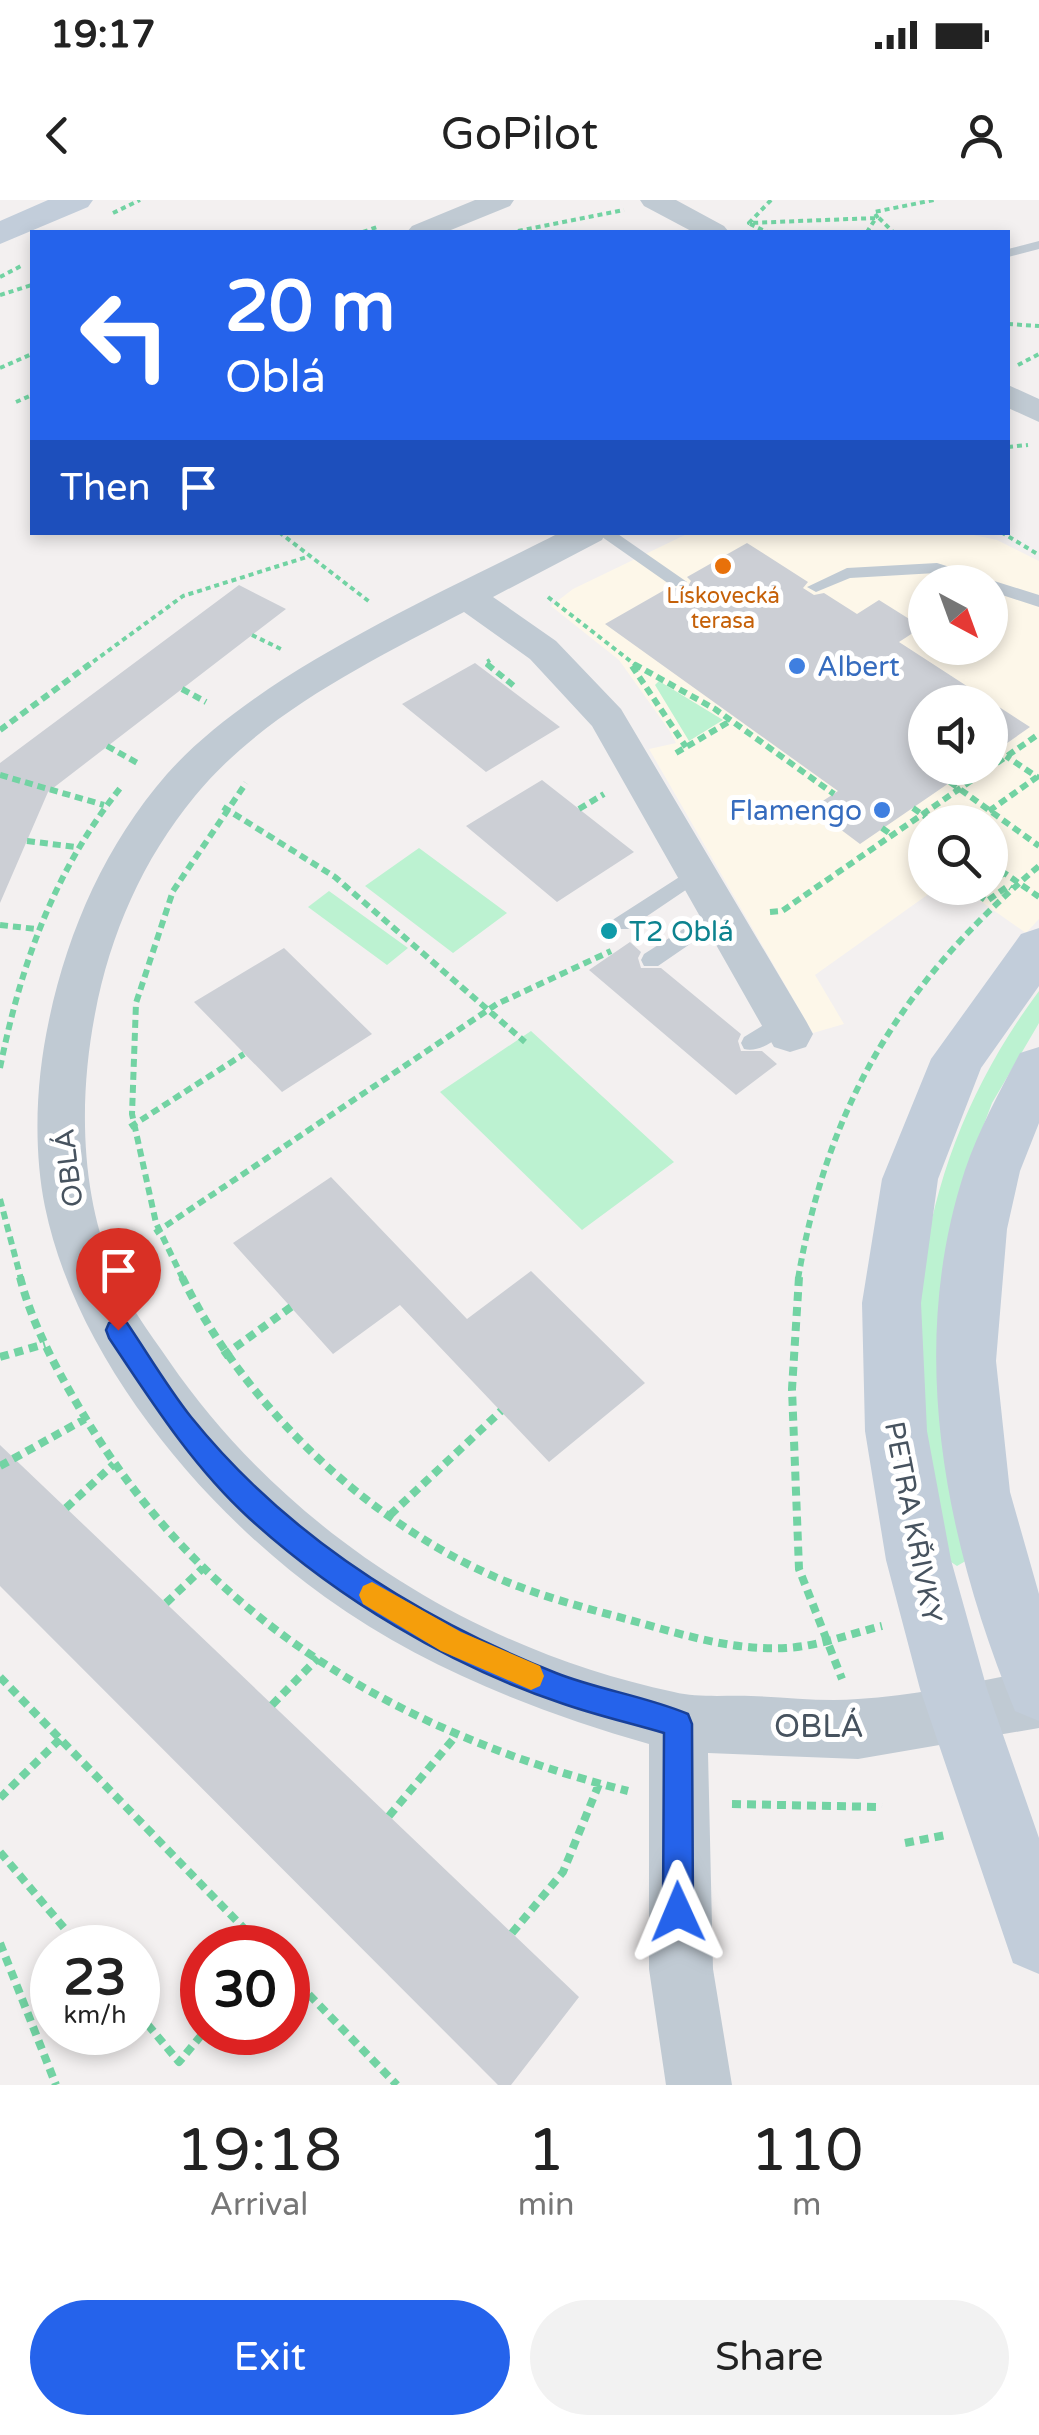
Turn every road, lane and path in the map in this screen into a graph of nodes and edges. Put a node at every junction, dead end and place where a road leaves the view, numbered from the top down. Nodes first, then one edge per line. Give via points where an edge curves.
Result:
1 (76, 200) edge
2 (500, 200) edge
3 (771, 200) edge
4 (934, 200) edge
5 (866, 204) dead end
6 (640, 205) edge
7 (877, 216) junction
8 (748, 223) junction
9 (376, 227) dead end
10 (368, 230) edge
11 (427, 230) edge
12 (525, 230) edge
13 (709, 230) edge
14 (763, 230) edge
15 (869, 230) edge
16 (891, 230) edge
17 (0, 234) edge
18 (1039, 245) edge
19 (1010, 252) edge
20 (30, 286) edge
21 (0, 295) edge
22 (1010, 324) edge
23 (1039, 326) edge
24 (30, 355) edge
25 (0, 368) edge
26 (30, 396) edge
27 (1010, 396) edge
28 (16, 402) dead end
29 (1039, 412) edge
30 (1039, 431) edge
31 (1010, 435) edge
32 (283, 535) edge
33 (584, 535) edge
34 (608, 535) edge
35 (1007, 535) edge
36 (1039, 555) edge
37 (310, 556) junction
38 (908, 570) edge
39 (678, 582) dead end
40 (816, 587) dead end
41 (1008, 591) edge
42 (467, 596) junction
43 (548, 597) dead end
44 (1039, 601) edge
45 (372, 604) dead end
46 (252, 635) dead end
47 (283, 650) dead end
48 (628, 661) junction
49 (182, 689) dead end
50 (206, 702) dead end
51 (0, 730) edge
52 (1039, 734) edge
53 (108, 746) dead end
54 (686, 748) dead end
55 (1008, 755) edge
56 (1008, 757) edge
57 (0, 775) edge
58 (250, 779) dead end
59 (182, 785) junction
60 (953, 785) edge
61 (964, 785) edge
62 (958, 789) junction
63 (834, 794) dead end
64 (982, 805) edge
65 (996, 805) edge
66 (105, 806) dead end
67 (1008, 824) edge
68 (882, 828) dead end
69 (892, 835) junction
70 (26, 842) dead end
71 (76, 846) dead end
72 (1039, 846) edge
73 (698, 872) junction
74 (1008, 876) edge
75 (1008, 886) edge
76 (1012, 889) dead end
77 (1039, 898) edge
78 (721, 913) junction
79 (0, 925) edge
80 (36, 929) dead end
81 (622, 933) joint
82 (1039, 948) edge
83 (651, 960) dead end
84 (489, 1009) junction
85 (772, 1038) dead end
86 (525, 1042) dead end
87 (244, 1054) dead end
88 (1039, 1068) edge
89 (129, 1127) junction
90 (155, 1233) junction
91 (291, 1307) dead end
92 (45, 1344) dead end
93 (223, 1356) junction
94 (0, 1358) edge
95 (501, 1411) dead end
96 (84, 1419) dead end
97 (114, 1464) dead end
98 (0, 1466) edge
99 (66, 1508) dead end
100 (390, 1515) junction
101 (203, 1568) dead end
102 (166, 1603) dead end
103 (893, 1624) dead end
104 (318, 1658) dead end
105 (0, 1677) edge
106 (1039, 1687) edge
107 (1039, 1699) edge
108 (272, 1705) dead end
109 (960, 1712) junction
110 (678, 1724) junction
111 (456, 1736) dead end
112 (60, 1739) junction
113 (599, 1784) dead end
114 (0, 1798) edge
115 (725, 1804) dead end
116 (882, 1807) dead end
117 (389, 1816) dead end
118 (951, 1834) dead end
119 (905, 1843) dead end
120 (0, 1852) edge
121 (62, 1925) edge
122 (241, 1925) edge
123 (512, 1934) dead end
124 (1039, 1937) edge
125 (0, 1942) edge
126 (310, 1995) edge
127 (160, 2039) edge
128 (185, 2055) edge
129 (56, 2085) edge
130 (397, 2085) edge
131 (699, 2085) edge

1 - 17 street
2 - 11 street
3 - 8 path
4 - 7 path
5 - 7 path
6 - 12 path
6 - 13 street
7 - 8 path
7 - 15 path
7 - 16 path
8 - 14 path
9 - 10 path
18 - 19 lane
20 - 21 path
22 - 23 path
24 - 25 path
26 - 28 path
27 - 29 street
30 - 31 street
32 - 37 path
33 - 42 street, OBLÁ
34 - 39 lane
35 - 36 path
37 - 45 path
37 - 51 path via 183,596
38 - 40 lane via 848,574
41 - 44 lane
42 - 59 street, OBLÁ via 275,704
42 - 73 street via 543,650 590,696
43 - 48 path
46 - 47 path
48 - 54 path
48 - 63 path via 715,709
49 - 50 path
52 - 55 path
53 - 59 path
56 - 65 path via 1037,777
57 - 66 path
58 - 59 path
59 - 84 path via 335,877
59 - 89 path via 180,875 148,949 130,1023
59 - 110 street, OBLÁ via 124,862 110,893 80,977 65,1052 61,1126 69,1205 89,1274 118,1330 182,1425 256,1508 346,1579 451,1641 541,1681
60 - 62 path
61 - 62 path
62 - 64 path
62 - 69 path
67 - 72 path
68 - 69 path
69 - 78 path via 782,911
70 - 71 path
73 - 78 street
73 - 81 lane
74 - 77 path, bridge
75 - 76 path
78 - 83 lane
78 - 85 street
79 - 80 path
81 - 84 path
82 - 109 street, PETRA KŘIVKY via 984,1014 947,1082 917,1159 896,1243 888,1318 903,1492
84 - 86 path
84 - 90 path
87 - 89 path
88 - 106 street via 988,1186 972,1264 966,1363 975,1473 989,1536
89 - 90 path
90 - 93 path via 185,1298
91 - 93 path
92 - 94 path
93 - 100 path via 276,1422
95 - 100 path
96 - 98 path
97 - 99 path
100 - 103 path via 472,1566 555,1600 698,1637 786,1648
101 - 102 path
104 - 108 path
105 - 112 path
107 - 109 street, OBLÁ
109 - 110 street, OBLÁ via 858,1729
109 - 124 street, PETRA KŘIVKY
110 - 131 street via 681,1969
111 - 117 path
112 - 114 path
112 - 122 path
113 - 123 path via 563,1872
115 - 116 path
118 - 119 path
120 - 121 path
125 - 129 path
126 - 130 path
127 - 128 path via 179,2062

